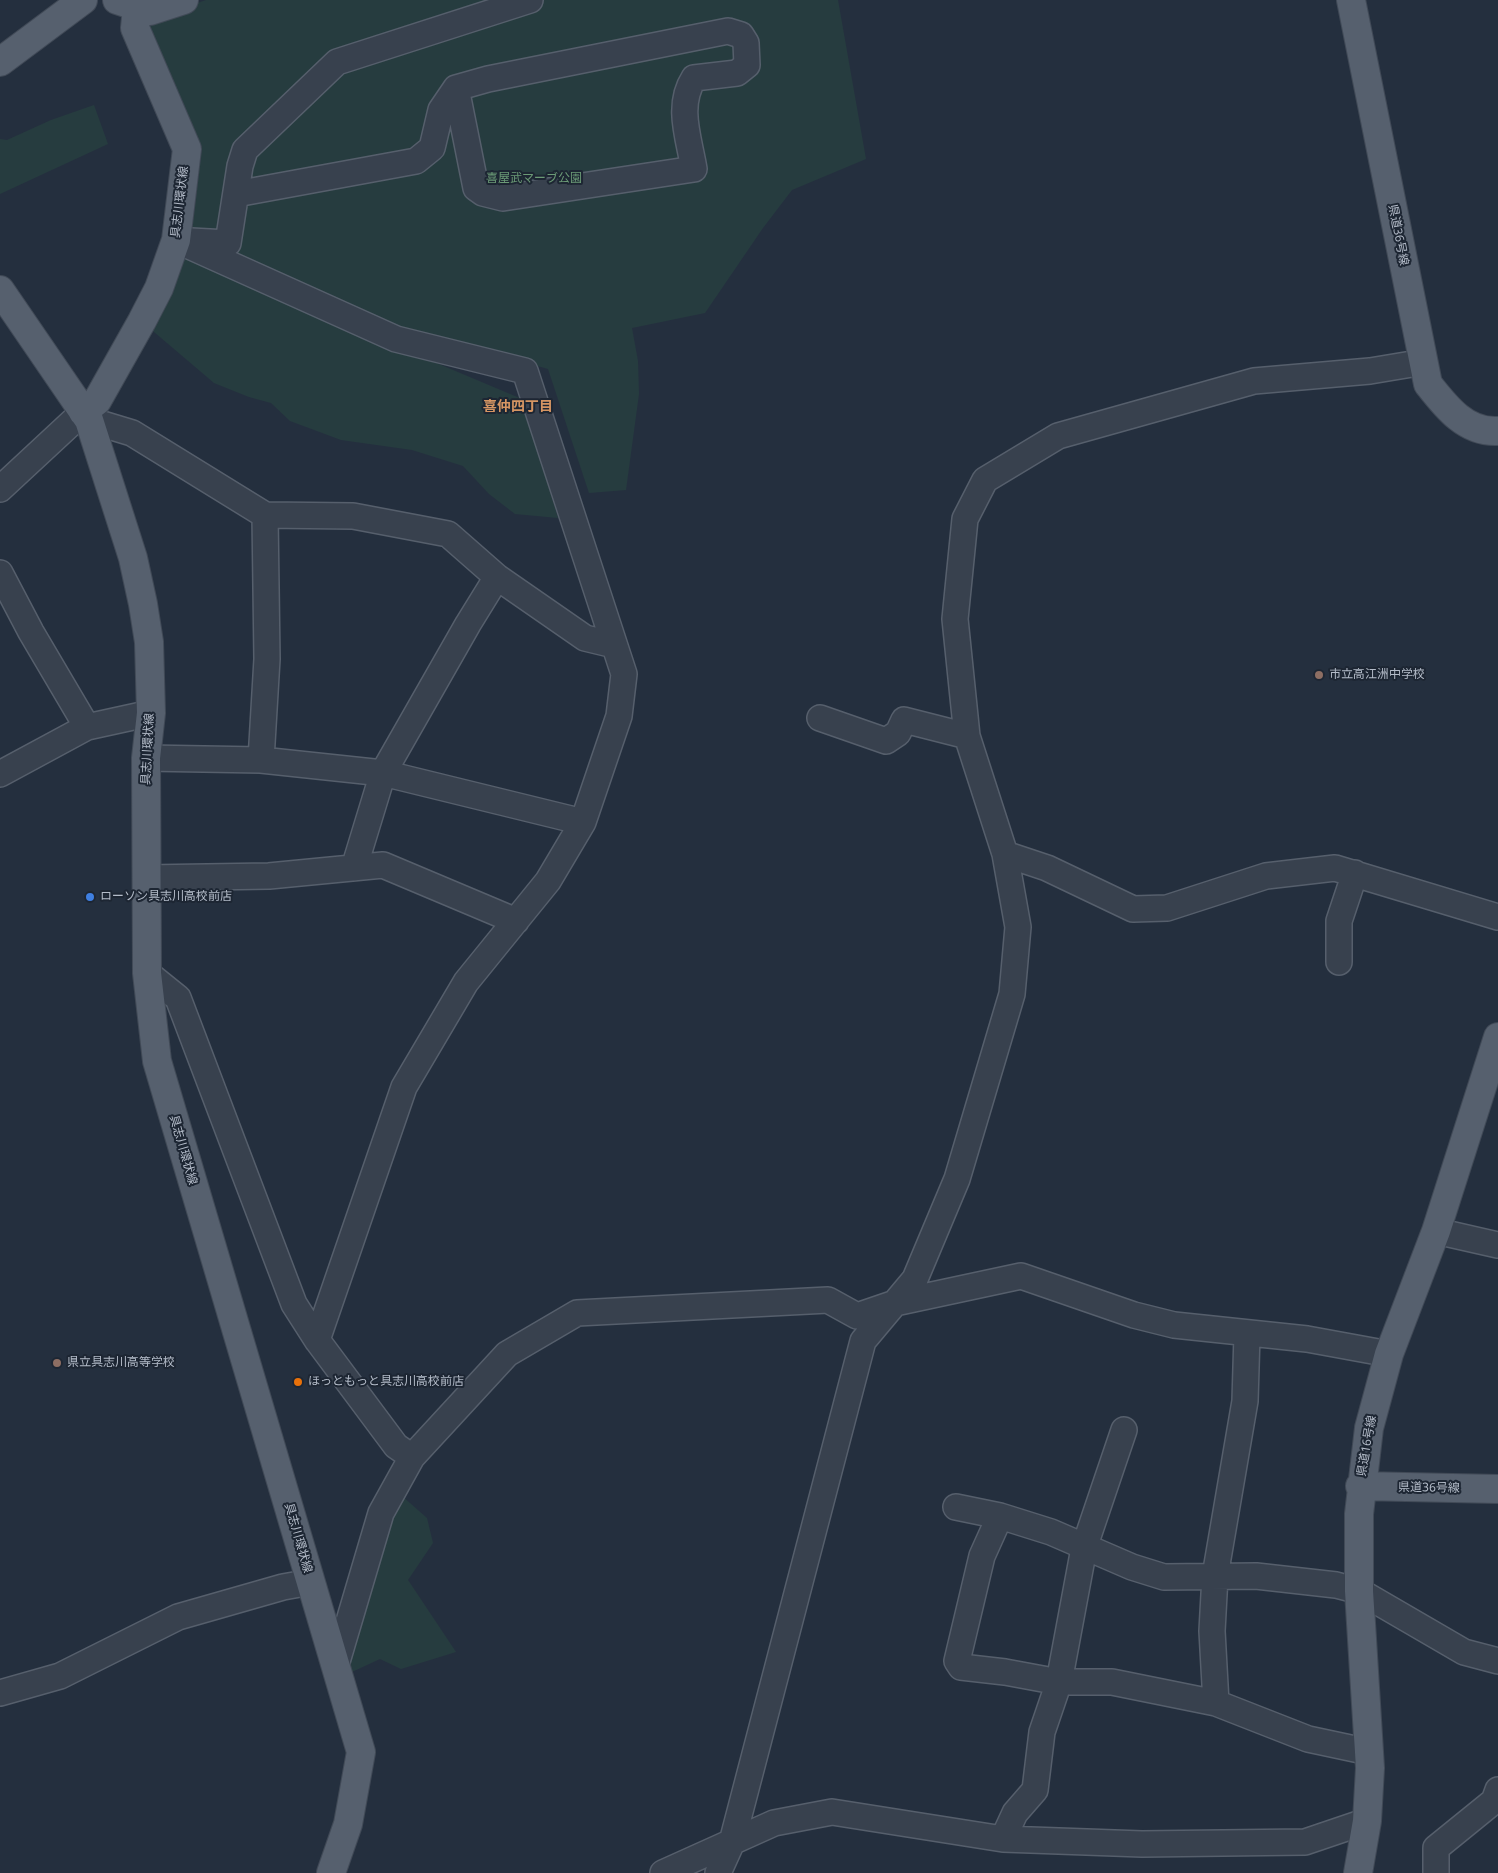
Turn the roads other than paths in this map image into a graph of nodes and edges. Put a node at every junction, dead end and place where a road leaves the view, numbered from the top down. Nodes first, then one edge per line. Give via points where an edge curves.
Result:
1 (83, 0) edge
2 (184, 0) edge
3 (530, 0) edge
4 (1351, 0) edge
5 (127, 4) edge
6 (0, 62) edge
7 (456, 88) junction
8 (236, 194) junction
9 (176, 240) junction
10 (4, 302) edge
11 (1424, 362) junction
12 (86, 416) junction
13 (1498, 431) edge
14 (0, 489) edge
15 (265, 515) junction
16 (0, 573) edge
17 (497, 577) junction
18 (614, 644) junction
19 (151, 713) junction
20 (820, 718) dead end
21 (87, 727) junction
22 (967, 736) junction
23 (146, 758) junction
24 (261, 760) junction
25 (382, 773) junction
26 (0, 774) edge
27 (582, 822) junction
28 (1004, 854) junction
29 (354, 868) junction
30 (1355, 873) junction
31 (146, 878) junction
32 (1498, 917) edge
33 (516, 922) junction
34 (1339, 962) dead end
35 (147, 973) junction
36 (1498, 1037) edge
37 (1436, 1231) junction
38 (1498, 1245) edge
39 (895, 1303) junction
40 (1247, 1334) junction
41 (317, 1340) junction
42 (1389, 1354) junction
43 (1124, 1430) dead end
44 (412, 1457) junction
45 (1360, 1486) junction
46 (1498, 1490) edge
47 (956, 1507) dead end
48 (1000, 1516) junction
49 (1084, 1548) junction
50 (1215, 1576) junction
51 (311, 1582) junction
52 (1359, 1592) junction
53 (1498, 1662) edge
54 (336, 1665) junction
55 (1059, 1682) junction
56 (0, 1693) edge
57 (1216, 1703) junction
58 (1369, 1752) junction
59 (1498, 1790) edge
60 (1367, 1821) junction
61 (1004, 1839) junction
62 (732, 1842) junction
63 (331, 1873) edge
64 (664, 1873) edge
65 (718, 1873) edge
66 (1358, 1873) edge
67 (1436, 1873) edge

1 - 6 main road
2 - 5 main road via 150,11
3 - 8 street via 337,62 245,150
4 - 11 main road, 県道36号線
5 - 9 main road, 具志川環状線 via 187,149
7 - 7 street via 488,78 728,31 742,35 746,43 747,64 737,73 694,78 687,88 683,112 694,168 503,198 476,188
7 - 8 street via 441,110 432,148 416,161
8 - 9 street via 228,243
9 - 12 main road, 具志川環状線 via 159,288 98,402
9 - 18 street via 396,339 524,372
10 - 12 main road, 具志川環状線
11 - 13 main road, 県道36号線 via 1428,384 1446,408 1481,430
11 - 22 street via 1370,371 1254,381 1058,436 985,480 965,519 955,619
12 - 14 street
12 - 15 street via 132,434
12 - 19 main road, 具志川環状線 via 133,558 149,642
15 - 17 street via 353,516 448,534
15 - 24 street via 267,659
16 - 21 street
17 - 18 street via 585,638
17 - 25 street
18 - 27 street via 624,674 620,716
19 - 21 street
19 - 23 main road, 具志川環状線
20 - 22 street via 886,741 898,734 904,720
21 - 26 street
22 - 28 street
23 - 24 street
23 - 31 main road, 具志川環状線
24 - 25 street
25 - 27 street
25 - 29 street
27 - 33 street via 548,881
28 - 30 street via 1047,868 1133,909 1167,908 1266,876 1335,868
28 - 39 street via 1018,927 1012,994 957,1179 915,1279
29 - 31 street via 269,876
29 - 33 street via 383,865
30 - 32 street
30 - 34 street via 1339,921
31 - 35 main road, 具志川環状線
33 - 41 street via 466,982 404,1087
35 - 41 street via 178,998 294,1304
35 - 51 main road, 具志川環状線 via 157,1062
36 - 37 main road, 県道16号線
37 - 38 street
37 - 42 main road, 県道16号線
39 - 40 street via 1022,1276 1134,1315 1174,1325
39 - 44 street via 858,1316 828,1300 577,1313 507,1354
39 - 62 street via 863,1341
40 - 42 street via 1307,1339
40 - 50 street via 1245,1402
41 - 44 street via 396,1446
42 - 45 main road, 県道16号線 via 1369,1428
43 - 49 street
44 - 54 street via 381,1513
45 - 46 main road, 県道36号線
45 - 52 main road, 県道16号線
47 - 48 street
48 - 49 street via 1051,1532
48 - 55 street via 982,1556 957,1661 961,1667
49 - 50 street via 1164,1577
49 - 55 street
50 - 52 street via 1256,1576
50 - 57 street via 1212,1631
51 - 54 main road, 具志川環状線
51 - 56 street via 178,1617 60,1676
52 - 53 street via 1464,1652
52 - 58 main road, 県道16号線
54 - 63 main road, 具志川環状線 via 361,1752 348,1824
55 - 57 street via 1112,1682
55 - 61 street via 1042,1732 1035,1790 1015,1813
57 - 58 street via 1308,1739
58 - 60 main road, 県道16号線
59 - 67 street via 1494,1801 1436,1848
60 - 61 street via 1305,1842 1142,1844
60 - 66 main road, 県道16号線
61 - 62 street via 832,1812 774,1823
62 - 64 street
62 - 65 street

